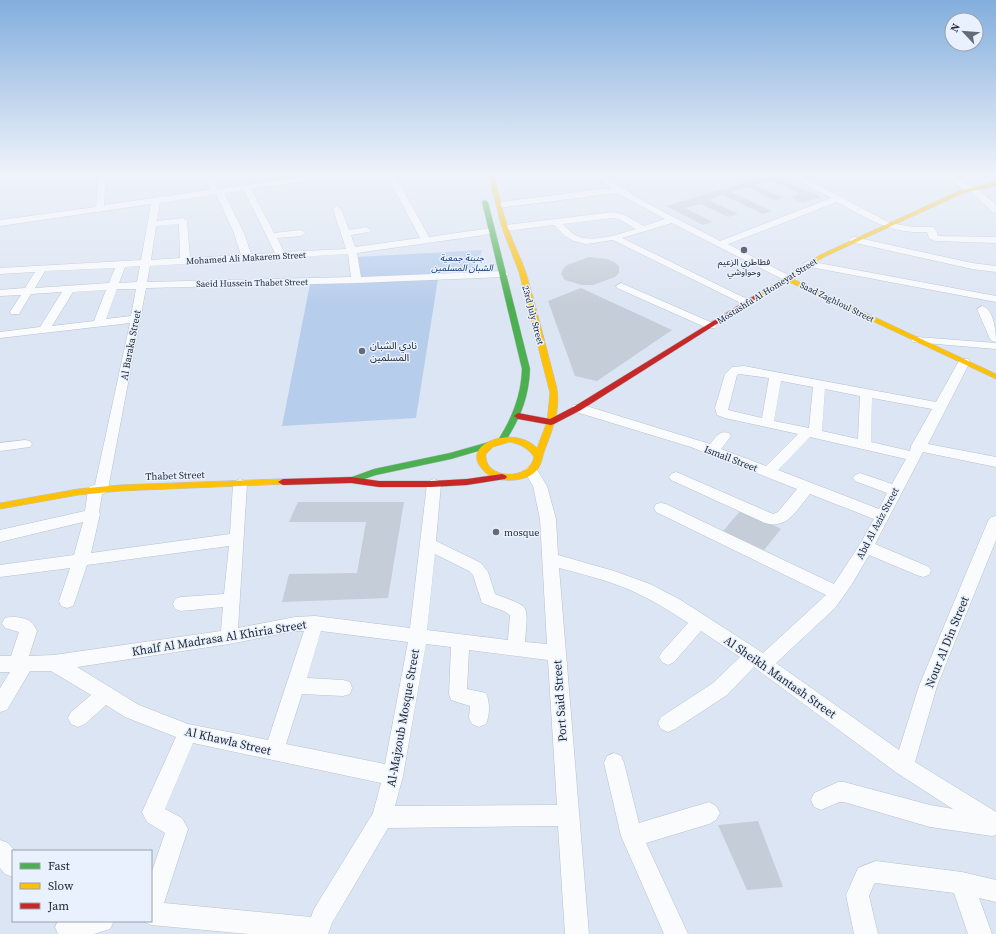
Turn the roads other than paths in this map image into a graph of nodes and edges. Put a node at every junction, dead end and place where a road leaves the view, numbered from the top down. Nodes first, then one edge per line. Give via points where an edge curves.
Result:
1 (29, 219) edge
2 (153, 219) edge
3 (231, 219) edge
4 (262, 219) edge
5 (340, 219) edge
6 (414, 219) edge
7 (489, 219) edge
8 (503, 219) edge
9 (584, 219) edge
10 (625, 219) edge
11 (786, 219) edge
12 (875, 219) edge
13 (902, 219) edge
14 (673, 220) joint
15 (556, 222) junction
16 (0, 223) edge
17 (152, 224) junction
18 (887, 225) junction
19 (505, 228) junction
20 (643, 229) junction
21 (366, 230) dead end
22 (491, 231) junction
23 (301, 233) dead end
24 (345, 233) junction
25 (271, 236) junction
26 (613, 237) junction
27 (426, 240) junction
28 (854, 240) junction
29 (996, 240) edge
30 (720, 244) junction
31 (352, 251) junction
32 (280, 256) junction
33 (246, 258) junction
34 (185, 261) junction
35 (145, 263) junction
36 (121, 264) junction
37 (808, 264) junction
38 (42, 269) junction
39 (996, 269) edge
40 (0, 272) edge
41 (504, 274) junction
42 (786, 278) junction
43 (357, 280) junction
44 (142, 285) junction
45 (112, 286) junction
46 (621, 286) dead end
47 (70, 288) junction
48 (28, 291) junction
49 (0, 293) edge
50 (996, 299) edge
51 (747, 303) junction
52 (982, 309) dead end
53 (15, 312) dead end
54 (136, 319) junction
55 (99, 323) junction
56 (711, 326) junction
57 (44, 329) junction
58 (0, 334) edge
59 (996, 339) edge
60 (917, 340) junction
61 (996, 346) edge
62 (964, 362) junction
63 (776, 376) junction
64 (996, 377) edge
65 (533, 382) junction
66 (551, 382) junction
67 (819, 384) junction
68 (866, 393) junction
69 (940, 407) junction
70 (578, 408) junction
71 (518, 416) junction
72 (551, 422) junction
73 (767, 424) junction
74 (811, 434) junction
75 (724, 436) dead end
76 (502, 440) junction
77 (25, 444) dead end
78 (489, 445) junction
79 (864, 445) junction
80 (0, 447) edge
81 (713, 450) junction
82 (916, 451) junction
83 (996, 462) edge
84 (534, 464) junction
85 (768, 472) junction
86 (676, 476) dead end
87 (502, 477) junction
88 (860, 478) dead end
89 (351, 480) junction
90 (240, 484) junction
91 (434, 484) junction
92 (807, 487) junction
93 (98, 490) junction
94 (895, 490) junction
95 (0, 506) edge
96 (661, 508) dead end
97 (93, 514) junction
98 (882, 516) junction
99 (996, 521) edge
100 (0, 536) edge
101 (237, 539) junction
102 (428, 544) junction
103 (866, 547) junction
104 (990, 554) edge
105 (550, 559) junction
106 (81, 560) junction
107 (0, 571) edge
108 (923, 571) dead end
109 (837, 593) junction
110 (232, 600) junction
111 (67, 601) dead end
112 (181, 604) dead end
113 (699, 622) junction
114 (11, 623) dead end
115 (315, 623) junction
116 (229, 637) junction
117 (418, 637) junction
118 (460, 642) junction
119 (516, 648) junction
120 (556, 653) junction
121 (668, 657) dead end
122 (758, 660) junction
123 (54, 663) junction
124 (14, 664) edge
125 (295, 685) junction
126 (343, 688) dead end
127 (105, 695) junction
128 (0, 704) edge
129 (78, 718) dead end
130 (479, 718) dead end
131 (668, 723) dead end
132 (188, 733) junction
133 (274, 752) junction
134 (614, 764) dead end
135 (904, 766) junction
136 (393, 776) junction
137 (821, 800) dead end
138 (709, 813) dead end
139 (569, 815) junction
140 (382, 817) junction
141 (996, 825) edge
142 (632, 836) junction
143 (0, 851) edge
144 (12, 865) edge
145 (962, 883) junction
146 (996, 891) edge
147 (152, 904) edge
148 (152, 913) edge
149 (96, 922) edge
150 (66, 927) edge
151 (316, 931) edge
152 (577, 934) edge
153 (676, 934) edge
154 (866, 934) edge
155 (980, 934) edge

1 - 16 street
2 - 17 street, Al Baraka Street
3 - 33 street via 239,233
4 - 25 street
5 - 24 street
6 - 27 street
7 - 22 main road, 23rd July Street
8 - 19 main road, 23rd July Street
9 - 15 street
10 - 20 street
11 - 30 street
12 - 18 street
13 - 18 main road, Mostashfa Al Homeyat Street
14 - 20 street
14 - 30 street, Saad Zaghloul Street
15 - 19 street
15 - 26 street via 572,237 582,241
17 - 34 street via 183,221
17 - 35 street, Al Baraka Street
18 - 28 main road, Mostashfa Al Homeyat Street
18 - 29 street via 914,230 929,229 932,236 938,239
19 - 66 main road, 23rd July Street via 522,272
20 - 26 street
21 - 24 street
22 - 27 street, Mohamed Ali Makarem Street
22 - 41 main road, 23rd July Street
23 - 25 street
24 - 31 street
25 - 32 street
26 - 51 street
27 - 31 street, Mohamed Ali Makarem Street
28 - 37 main road, Mostashfa Al Homeyat Street
28 - 39 street via 976,267
30 - 42 street, Saad Zaghloul Street
31 - 32 street, Mohamed Ali Makarem Street
31 - 43 street
32 - 33 street, Mohamed Ali Makarem Street
33 - 34 street, Mohamed Ali Makarem Street
34 - 35 street, Mohamed Ali Makarem Street
35 - 36 street, Mohamed Ali Makarem Street
35 - 44 street, Al Baraka Street
36 - 38 street, Mohamed Ali Makarem Street
36 - 45 street
37 - 42 main road, Mostashfa Al Homeyat Street
37 - 50 street
38 - 40 street, Mohamed Ali Makarem Street
38 - 48 street
41 - 43 street, Saeid Hussein Thabet Street
41 - 65 main road, 23rd July Street via 526,369
42 - 51 main road, Mostashfa Al Homeyat Street
42 - 60 main road, Saad Zaghloul Street
43 - 44 street, Saeid Hussein Thabet Street
44 - 45 street, Saeid Hussein Thabet Street
44 - 54 street, Al Baraka Street
45 - 47 street, Saeid Hussein Thabet Street
45 - 55 street
46 - 56 street
47 - 48 street, Saeid Hussein Thabet Street
47 - 57 street
48 - 49 street, Saeid Hussein Thabet Street
48 - 53 street
51 - 56 main road, Mostashfa Al Homeyat Street
52 - 59 street
54 - 55 street
54 - 93 street, Al Baraka Street
55 - 57 street
56 - 70 main road, Mostashfa Al Homeyat Street
57 - 58 street
60 - 61 street
60 - 62 main road, Saad Zaghloul Street
62 - 64 main road, Saad Zaghloul Street
62 - 69 street, Abd Al Aziz Street
63 - 67 street
63 - 73 street
63 - 73 street via 736,370 732,374 721,408 722,412 729,416
65 - 66 main road
65 - 71 main road, 23rd July Street
66 - 72 main road, 23rd July Street via 554,393
67 - 68 street
67 - 74 street
68 - 69 street
68 - 79 street
69 - 82 street, Abd Al Aziz Street
70 - 72 main road, Mostashfa Al Homeyat Street
70 - 81 street, Ismail Street
71 - 72 main road
71 - 76 main road, 23rd July Street
72 - 84 main road, 23rd July Street
73 - 74 street
74 - 79 street
74 - 85 street
75 - 81 street
76 - 78 main road
76 - 84 main road via 526,443 536,451
77 - 80 street
78 - 87 main road via 481,455 480,461 488,471
78 - 89 main road, Thabet Street via 451,456 374,472
79 - 82 street
81 - 85 street, Ismail Street
82 - 83 street
82 - 94 street, Abd Al Aziz Street
84 - 87 main road via 518,477
84 - 105 street, Port Said Street via 548,519
85 - 92 street, Ismail Street
86 - 92 street via 775,520 783,516
87 - 91 main road, Thabet Street
88 - 94 street
89 - 90 main road, Thabet Street
89 - 91 main road, Thabet Street via 375,484
90 - 93 main road, Thabet Street
90 - 101 street
91 - 102 street, Al-Majzoub Mosque Street
92 - 98 street, Ismail Street
93 - 95 main road, Thabet Street
93 - 97 street, Al Baraka Street
94 - 98 street, Abd Al Aziz Street
96 - 109 street
97 - 100 street
97 - 106 street, Al Baraka Street
98 - 103 street, Abd Al Aziz Street
99 - 104 street, Nour Al Din Street
101 - 106 street
101 - 110 street
102 - 117 street, Al-Majzoub Mosque Street
102 - 119 street via 475,567 480,572 488,598 517,610 519,613
103 - 108 street
103 - 109 street, Abd Al Aziz Street
104 - 135 street, Nour Al Din Street via 928,686
105 - 113 street, Al Sheikh Mantash Street via 614,577 644,589 674,604
105 - 120 street, Port Said Street
106 - 107 street
106 - 111 street, Al Baraka Street
109 - 122 street, Abd Al Aziz Street
110 - 112 street
110 - 116 street
113 - 121 street
113 - 122 street, Al Sheikh Mantash Street
114 - 124 street via 25,627 28,631
115 - 116 street, Khalf Al Madrasa Al Khiria Street via 284,625
115 - 117 street, Khalf Al Madrasa Al Khiria Street
115 - 125 street
116 - 123 street, Khalf Al Madrasa Al Khiria Street
117 - 118 street, Khalf Al Madrasa Al Khiria Street
117 - 136 street, Al-Majzoub Mosque Street
118 - 119 street, Khalf Al Madrasa Al Khiria Street
118 - 130 street via 458,694 479,699
119 - 120 street, Khalf Al Madrasa Al Khiria Street
120 - 139 street, Port Said Street
122 - 131 street, Abd Al Aziz Street
122 - 135 street, Al Sheikh Mantash Street
123 - 124 street, Khalf Al Madrasa Al Khiria Street
123 - 127 street, Al Khawla Street
124 - 128 street
125 - 126 street
125 - 133 street
127 - 129 street
127 - 132 street, Al Khawla Street via 132,711
132 - 133 street, Al Khawla Street
132 - 147 street via 153,812 177,829
133 - 136 street, Al Khawla Street
134 - 142 street
135 - 141 street, Al Sheikh Mantash Street
136 - 140 street, Al-Majzoub Mosque Street
137 - 141 street via 844,792 930,816
138 - 142 street
139 - 140 street
139 - 152 street, Port Said Street
140 - 151 street, Al-Majzoub Mosque Street
142 - 153 street
143 - 144 street
145 - 146 street
145 - 154 street via 876,872 866,876 857,895
145 - 155 street
148 - 151 street
149 - 150 street

